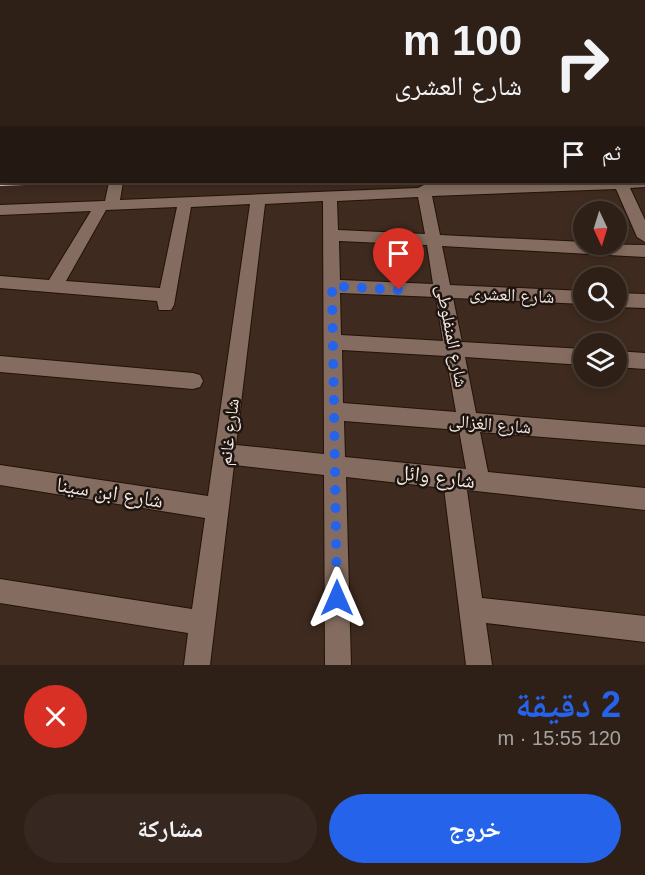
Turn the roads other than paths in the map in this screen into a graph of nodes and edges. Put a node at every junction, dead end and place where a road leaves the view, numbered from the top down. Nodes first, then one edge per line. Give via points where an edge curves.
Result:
1 (116, 183) edge
2 (645, 183) edge
3 (621, 184) junction
4 (424, 190) junction
5 (330, 195) junction
6 (258, 198) junction
7 (185, 202) junction
8 (106, 206) junction
9 (0, 210) edge
10 (331, 235) junction
11 (645, 237) edge
12 (434, 240) junction
13 (645, 251) edge
14 (0, 282) edge
15 (54, 286) junction
16 (332, 286) junction
17 (444, 292) junction
18 (573, 298) edge
19 (627, 300) edge
20 (645, 301) edge
21 (333, 342) junction
22 (454, 349) junction
23 (573, 356) edge
24 (627, 360) edge
25 (645, 361) edge
26 (0, 364) edge
27 (193, 381) dead end
28 (335, 411) junction
29 (468, 422) junction
30 (645, 436) edge
31 (226, 454) junction
32 (336, 464) junction
33 (0, 475) edge
34 (454, 479) junction
35 (479, 481) junction
36 (645, 499) edge
37 (219, 509) junction
38 (0, 591) edge
39 (471, 609) junction
40 (203, 623) junction
41 (645, 629) edge
42 (197, 665) edge
43 (338, 665) edge
44 (479, 665) edge

1 - 8 street
2 - 3 street
3 - 4 street
3 - 11 street
4 - 5 street
4 - 12 street, شارع المنفلوطى
5 - 6 street
5 - 10 street
6 - 7 street
6 - 31 street, شارع غانم
7 - 8 street
7 - 15 street via 166,300
8 - 9 street
8 - 15 street
10 - 12 street
10 - 16 street
12 - 13 street
12 - 17 street, شارع المنفلوطى
14 - 15 street
16 - 17 street, شارع العشرى
16 - 21 street
17 - 18 street, شارع العشرى
17 - 22 street, شارع المنفلوطى
19 - 20 street
21 - 22 street
21 - 28 street
22 - 23 street
22 - 29 street, شارع المنفلوطى
24 - 25 street
26 - 27 street
28 - 29 street, شارع الغزالى
28 - 32 street
29 - 30 street, شارع الغزالى
29 - 35 street, شارع المنفلوطى
31 - 32 street, شارع وائل
31 - 37 street, شارع غانم
32 - 34 street, شارع وائل
32 - 43 street
33 - 37 street, شارع ابن سينا
34 - 35 street, شارع وائل
34 - 39 street
35 - 36 street, شارع وائل
37 - 40 street, شارع غانم
38 - 40 street
39 - 41 street
39 - 44 street
40 - 42 street, شارع غانم

